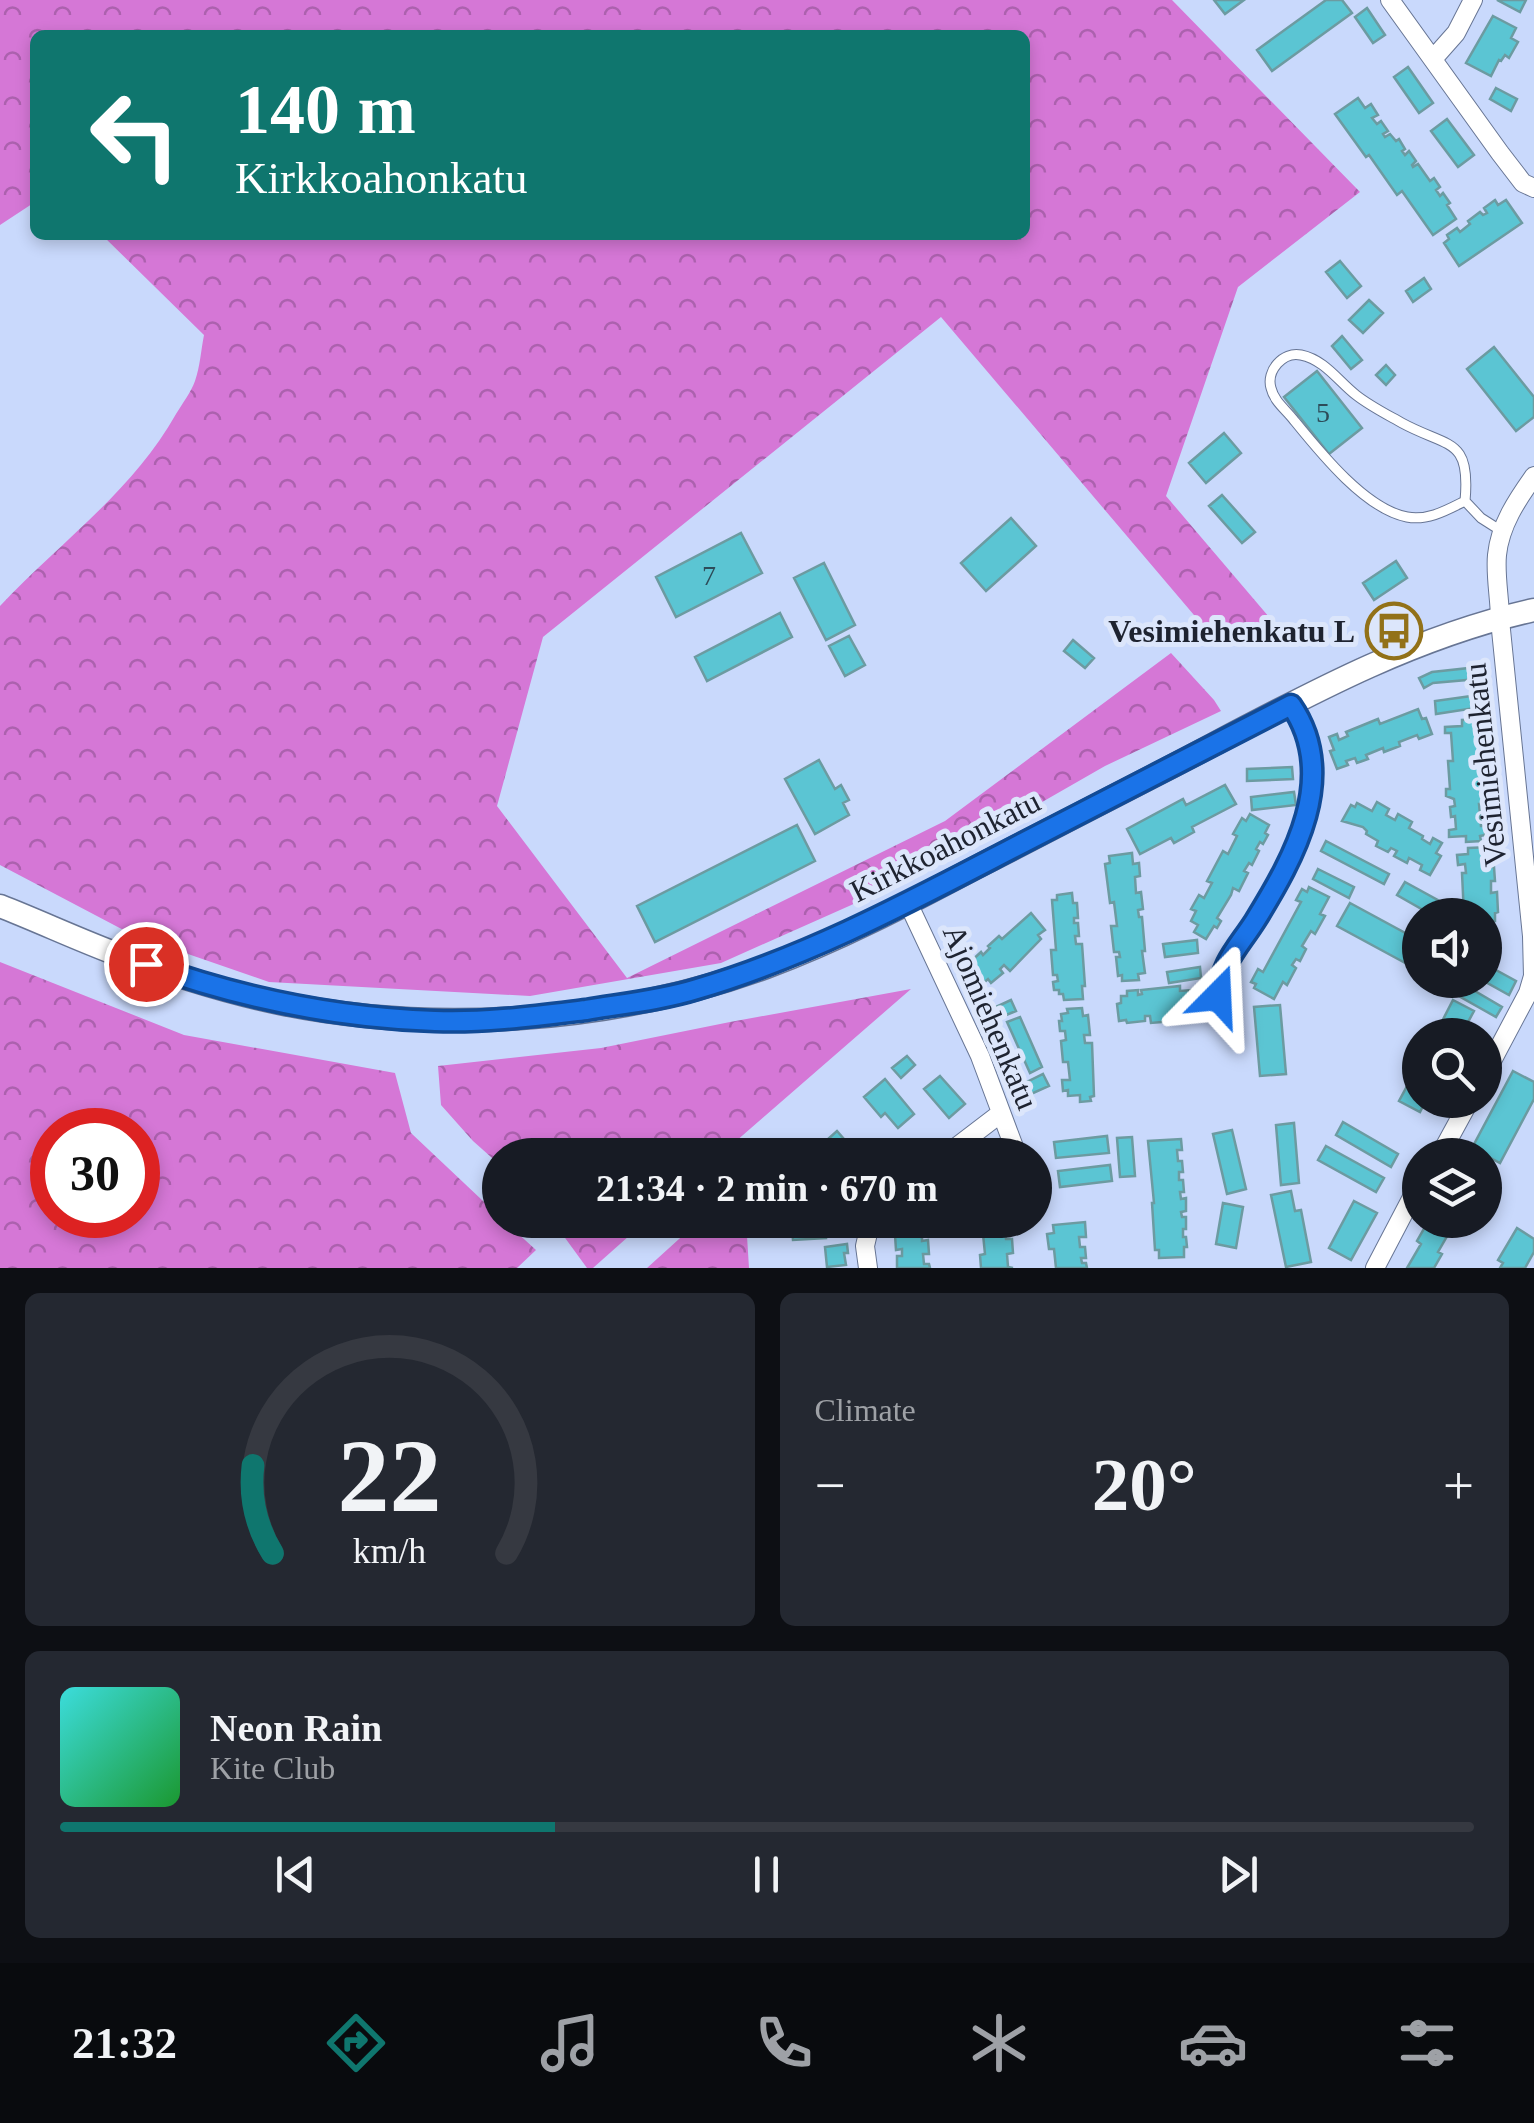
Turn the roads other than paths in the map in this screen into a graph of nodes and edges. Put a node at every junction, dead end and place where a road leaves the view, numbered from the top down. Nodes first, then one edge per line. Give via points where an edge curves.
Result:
1 (1390, 0) edge
2 (1473, 0) edge
3 (1433, 59) junction
4 (1534, 188) edge
5 (1534, 476) edge
6 (1465, 501) junction
7 (1503, 532) junction
8 (1534, 610) edge
9 (1500, 620) junction
10 (1291, 705) junction
11 (908, 903) junction
12 (0, 906) edge
13 (1218, 996) dead end
14 (1502, 1042) edge
15 (1001, 1113) junction
16 (968, 1138) edge
17 (1011, 1138) edge
18 (1402, 1216) edge
19 (867, 1238) edge
20 (868, 1268) edge
21 (1375, 1268) edge

1 - 3 street
2 - 3 street
3 - 4 street
5 - 7 street
6 - 6 lane via 1419,518 1385,508 1354,486 1277,402 1270,387 1274,369 1292,354 1303,355 1378,410 1448,443 1462,456
6 - 7 lane
7 - 9 street, Vesimiehenkatu via 1497,553
8 - 9 street, Kirkkoahonkatu
9 - 10 street, Kirkkoahonkatu via 1397,653
9 - 14 street, Vesimiehenkatu via 1533,976
10 - 11 street, Kirkkoahonkatu
10 - 13 street via 1311,761 1305,824 1274,889 1223,968
11 - 12 street, Kirkkoahonkatu via 765,967 677,994 500,1020 435,1022 279,1002 172,974
11 - 15 street, Ajomiehenkatu
15 - 16 street
15 - 17 street, Ajomiehenkatu
18 - 21 street
19 - 20 street

